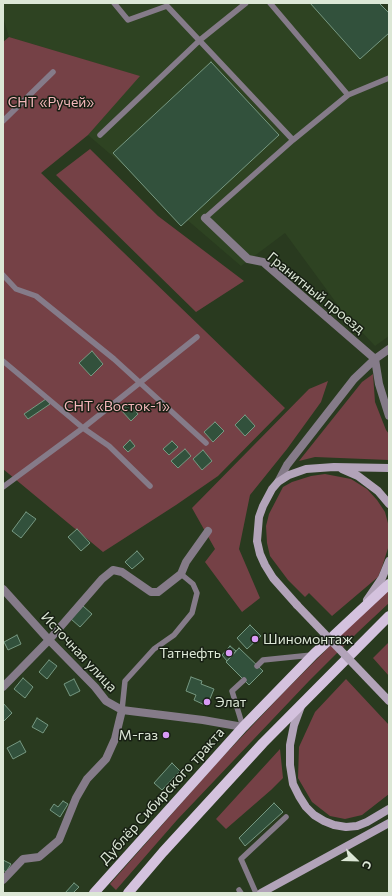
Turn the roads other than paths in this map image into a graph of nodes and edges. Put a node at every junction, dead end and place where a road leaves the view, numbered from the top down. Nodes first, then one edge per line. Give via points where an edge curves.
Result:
1 (114, 3) edge
2 (246, 3) edge
3 (270, 3) edge
4 (200, 40) junction
5 (53, 72) dead end
6 (389, 78) edge
7 (348, 95) junction
8 (3, 121) edge
9 (100, 135) dead end
10 (293, 140) junction
11 (205, 218) joint
12 (3, 275) edge
13 (198, 337) dead end
14 (389, 349) edge
15 (375, 359) junction
16 (3, 361) edge
17 (139, 383) junction
18 (389, 416) edge
19 (82, 428) junction
20 (206, 443) dead end
21 (334, 467) junction
22 (389, 468) edge
23 (278, 482) junction
24 (150, 486) dead end
25 (3, 487) edge
26 (389, 504) edge
27 (208, 531) dead end
28 (389, 561) edge
29 (182, 574) junction
30 (389, 584) edge
31 (3, 589) edge
32 (389, 616) edge
33 (344, 625) junction
34 (49, 640) junction
35 (314, 654) junction
36 (257, 666) dead end
37 (244, 680) dead end
38 (3, 687) edge
39 (389, 701) edge
40 (303, 702) junction
41 (122, 710) junction
42 (243, 727) junction
43 (389, 809) edge
44 (286, 817) dead end
45 (389, 823) edge
46 (3, 880) edge
47 (94, 893) edge
48 (128, 893) edge
49 (256, 893) edge
50 (261, 893) edge

1 - 4 lane via 128,20 168,6
2 - 4 lane
3 - 7 lane
4 - 9 lane
4 - 10 lane
5 - 8 lane
6 - 7 lane
7 - 10 lane
10 - 11 lane
11 - 15 street, Гранитный проезд via 248,259 262,262
12 - 17 lane via 16,289 36,296 114,359
13 - 17 lane
14 - 15 street
15 - 18 street via 379,384
15 - 23 street via 354,379 287,465
16 - 19 lane
17 - 19 lane
17 - 20 lane
19 - 24 lane via 110,446
19 - 25 lane
21 - 22 main road
21 - 23 main road via 306,469
21 - 26 main road via 349,472 370,485
23 - 39 main road, bridge via 263,506 257,528 257,541 265,566 297,605
27 - 29 street via 186,562
28 - 33 main road via 372,594
29 - 34 street via 158,592 151,592 122,572 113,570 102,579
29 - 41 lane via 194,584 197,593 192,613 174,635 154,649 125,681
30 - 33 main road, Дублёр Сибирского тракта
31 - 34 street, Источная улица
32 - 40 main road
33 - 35 main road, Дублёр Сибирского тракта
34 - 38 street
34 - 41 street, Источная улица via 95,686 106,701
35 - 36 lane via 263,660
35 - 42 main road, Дублёр Сибирского тракта
37 - 42 lane via 232,691
40 - 43 main road via 294,725 290,765 293,784 306,807 324,821 346,827 367,822
40 - 48 main road
41 - 42 street, Источная улица
41 - 46 street via 115,740 106,759 87,778 59,840 39,857 23,859
42 - 47 main road, Дублёр Сибирского тракта
44 - 49 lane via 241,859
45 - 50 main road

